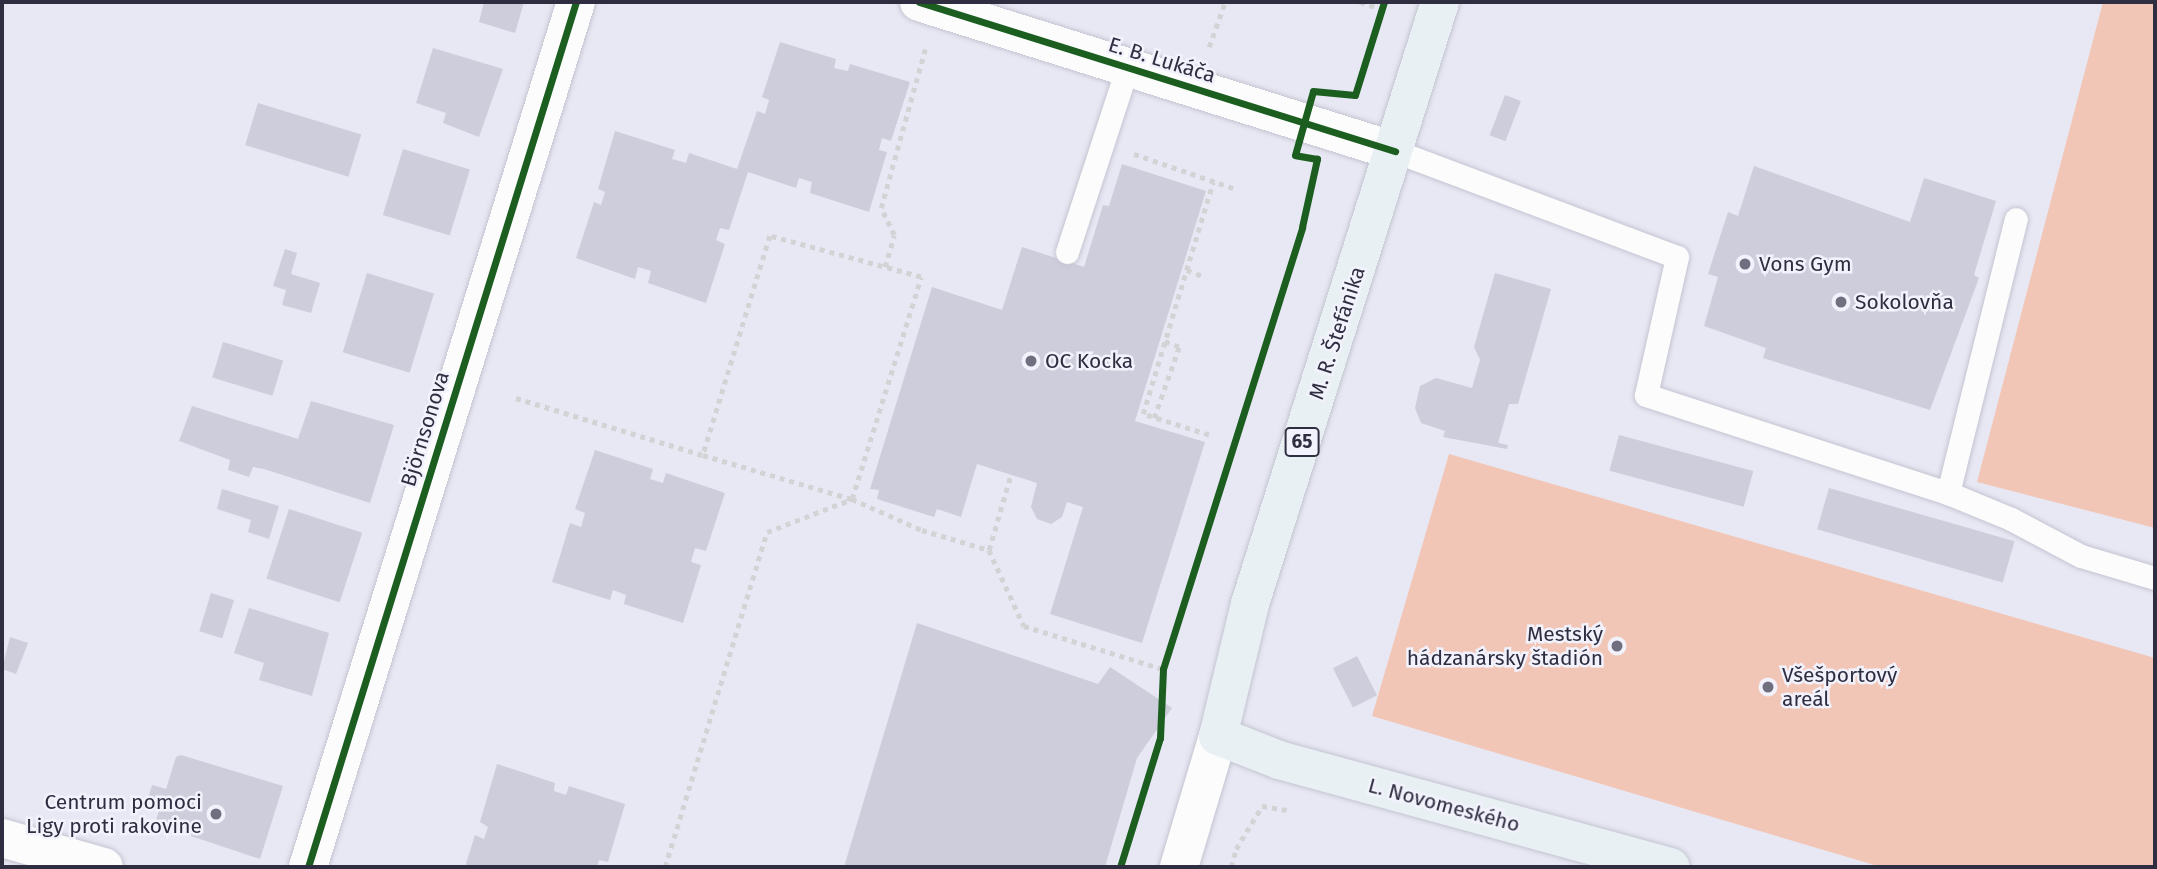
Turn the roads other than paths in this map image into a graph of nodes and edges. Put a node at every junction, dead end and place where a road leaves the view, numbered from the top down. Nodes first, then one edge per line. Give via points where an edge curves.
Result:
1 (576, 2) edge
2 (919, 2) edge
3 (1440, 2) edge
4 (1127, 68) junction
5 (1395, 151) junction
6 (2017, 219) dead end
7 (1067, 252) dead end
8 (1948, 492) junction
9 (2155, 578) edge
10 (1218, 736) junction
11 (2, 838) edge
12 (104, 867) edge
13 (308, 867) edge
14 (1180, 867) edge
15 (1671, 867) edge

1 - 13 street, Björnsonova
2 - 4 street, E. B. Lukáča
3 - 5 main road, M. R. Štefánika / 65
4 - 5 street, E. B. Lukáča
4 - 7 lane
5 - 8 lane via 1677,257 1646,395
5 - 10 main road, M. R. Štefánika / 65 via 1250,604
6 - 8 lane
8 - 9 lane via 2081,556
10 - 14 street, M. R. Štefánika
10 - 15 main road, L. Novomeského via 1279,760
11 - 12 street

